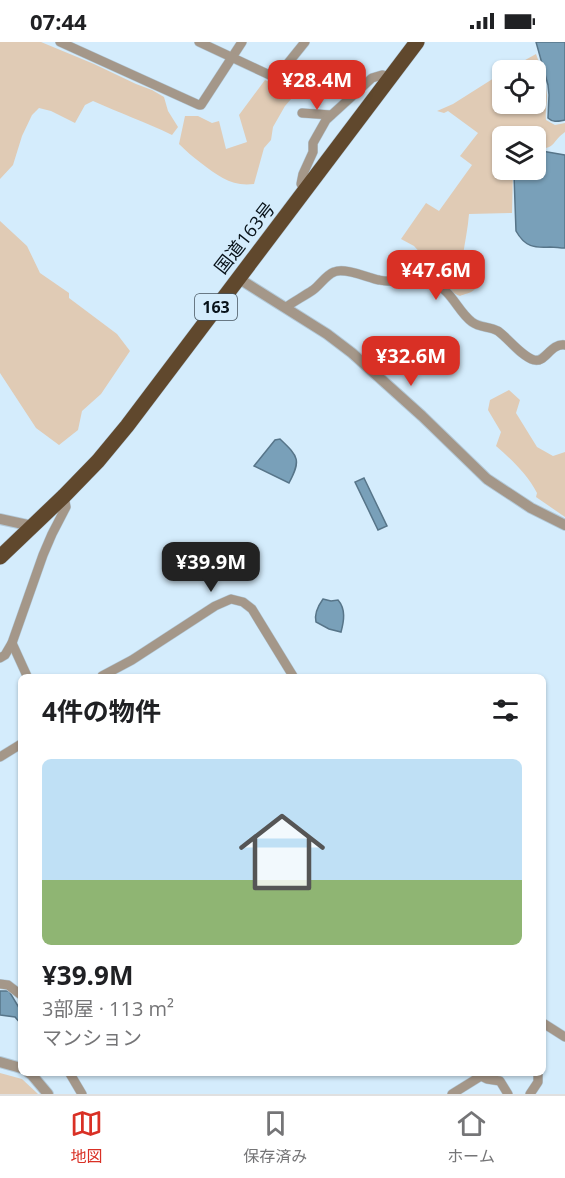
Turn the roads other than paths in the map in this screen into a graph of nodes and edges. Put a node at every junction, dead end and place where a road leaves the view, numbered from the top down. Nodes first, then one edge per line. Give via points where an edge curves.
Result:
1 (60, 42) edge
2 (199, 42) edge
3 (242, 42) edge
4 (305, 42) edge
5 (417, 42) edge
6 (232, 58) junction
7 (391, 77) junction
8 (302, 113) dead end
9 (331, 116) junction
10 (306, 190) junction
11 (238, 278) junction
12 (286, 307) junction
13 (565, 345) edge
14 (64, 496) junction
15 (0, 519) edge
16 (565, 525) edge
17 (32, 526) junction
18 (0, 558) edge
19 (12, 644) junction
20 (0, 658) edge
21 (26, 674) edge
22 (106, 674) edge
23 (292, 674) edge
24 (18, 746) edge
25 (0, 757) edge
26 (0, 984) edge
27 (18, 993) edge
28 (546, 1025) edge
29 (565, 1037) edge
30 (0, 1062) edge
31 (18, 1067) edge
32 (34, 1076) edge
33 (71, 1076) edge
34 (538, 1076) edge
35 (48, 1094) edge
36 (82, 1094) edge
37 (452, 1094) edge
38 (508, 1094) edge
39 (530, 1094) edge

1 - 6 street via 199,105
2 - 6 street
3 - 6 street
4 - 6 street via 276,78
5 - 7 highway, 国道163号 / 163
7 - 9 street via 372,78
7 - 10 highway, 国道163号 / 163
8 - 9 street
9 - 10 street via 313,143 301,184
10 - 11 highway, 国道163号 / 163
11 - 12 street
11 - 14 highway, 国道163号 / 163 via 127,426
12 - 13 street via 335,272 381,281 420,279 443,289 472,322 499,332 526,356 541,359 555,346
12 - 16 street via 352,353 487,479
14 - 17 highway, 国道163号 / 163
14 - 19 street via 66,507 43,555
15 - 17 street
17 - 18 highway, 国道163号 / 163
19 - 20 street
19 - 21 street
22 - 23 street via 231,599 252,609
24 - 25 street
26 - 27 street
28 - 29 street
30 - 31 street
32 - 35 street
33 - 36 street
34 - 39 street
37 - 38 street via 482,1076 500,1082

